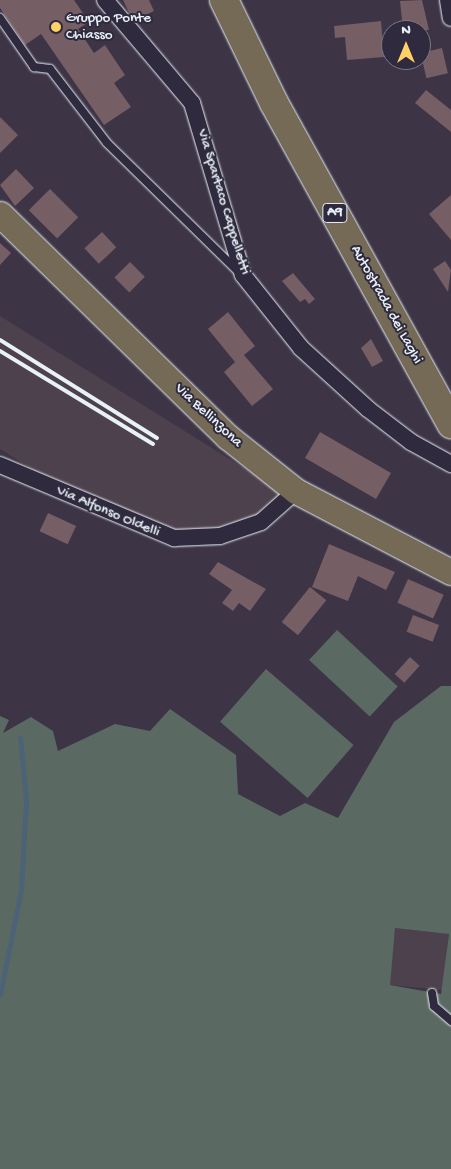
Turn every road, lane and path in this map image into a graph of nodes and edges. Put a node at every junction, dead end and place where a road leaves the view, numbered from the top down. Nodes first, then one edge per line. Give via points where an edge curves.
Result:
1 (105, 0) edge
2 (224, 0) edge
3 (245, 0) edge
4 (448, 0) edge
5 (0, 18) edge
6 (451, 18) edge
7 (0, 214) edge
8 (243, 276) junction
9 (451, 385) edge
10 (451, 424) edge
11 (451, 464) edge
12 (0, 465) edge
13 (296, 491) junction
14 (451, 572) edge
15 (432, 993) dead end
16 (451, 1021) edge

1 - 8 street, Via Spartaco Cappelletti via 192,104
2 - 10 highway, Autostrada dei Laghi / A9 via 274,103
3 - 9 highway, Autostrada dei Laghi / A9 via 282,78
4 - 6 street
5 - 8 lane via 34,67 50,69 107,143
7 - 13 main road, Via Bellinzona via 228,437
8 - 11 street, Via Spartaco Cappelletti via 301,348 368,409 411,442
12 - 13 street, Via Alfonso Oldelli via 174,538 220,536 261,522
13 - 14 main road, Via Bellinzona
15 - 16 lane via 434,1006

